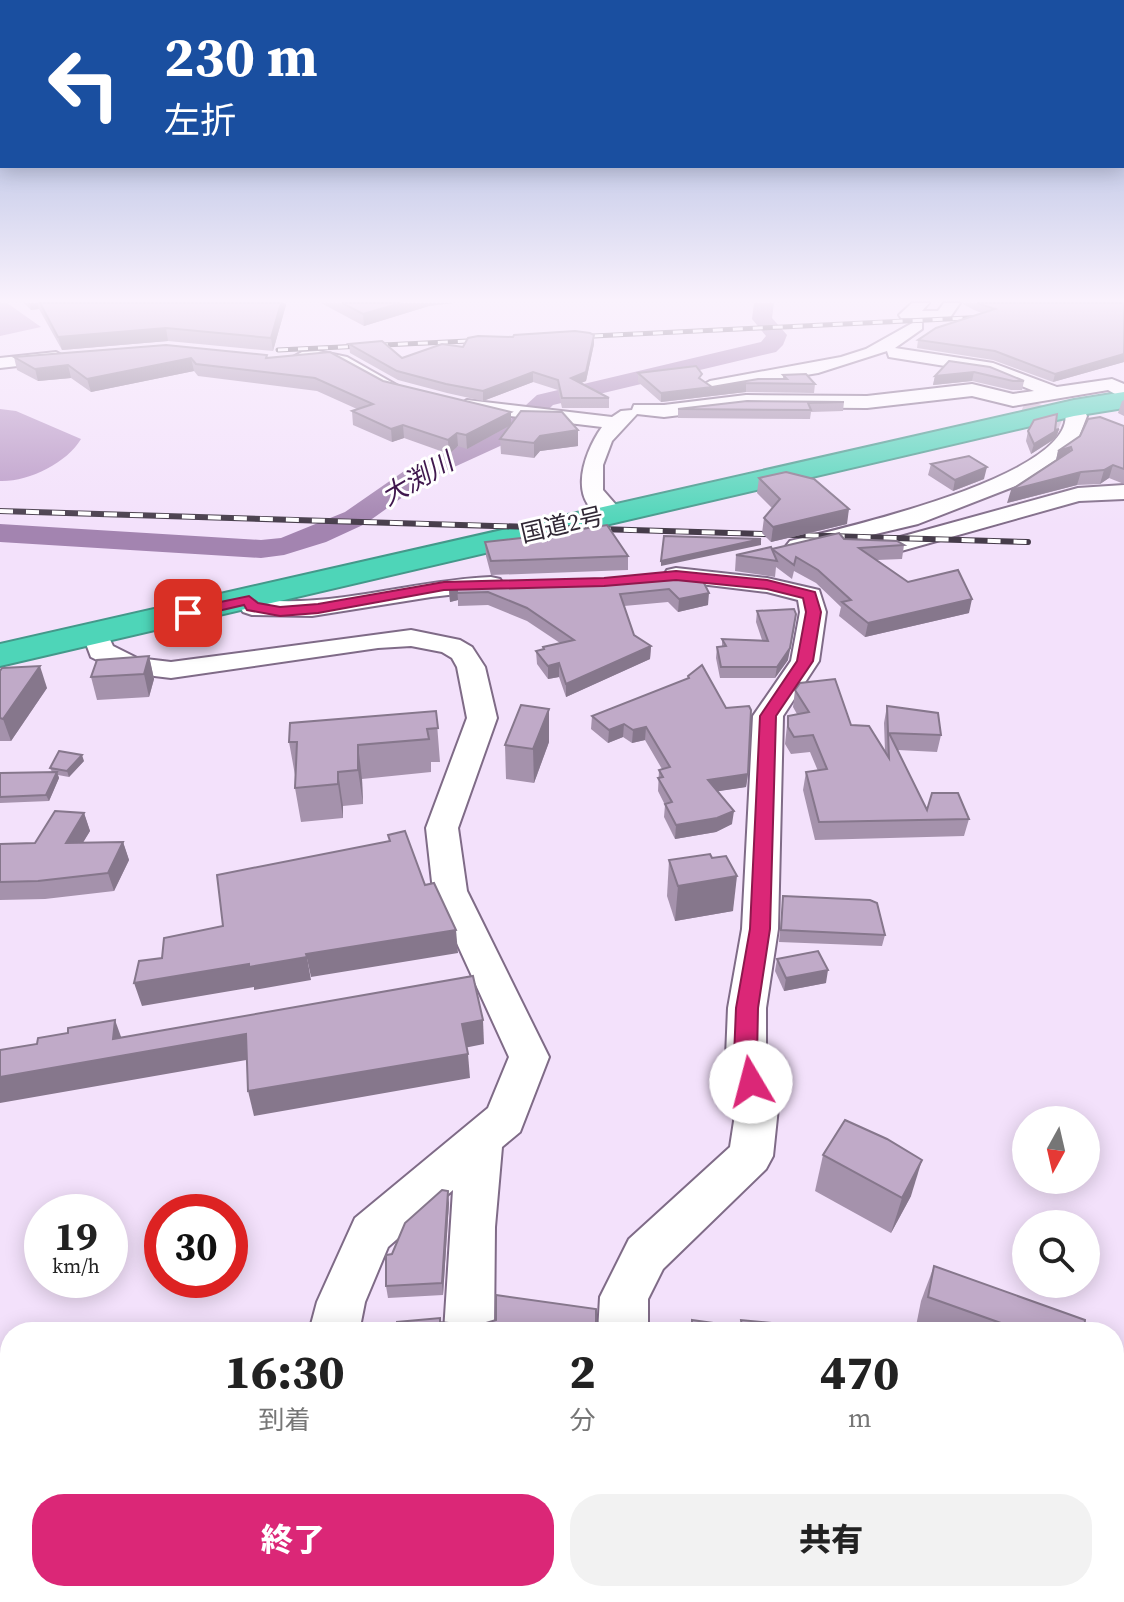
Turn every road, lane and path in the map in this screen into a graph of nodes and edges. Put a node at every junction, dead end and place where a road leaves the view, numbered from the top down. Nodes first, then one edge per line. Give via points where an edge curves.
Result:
1 (372, 378) edge
2 (749, 378) edge
3 (752, 378) edge
4 (757, 378) edge
5 (1017, 378) edge
6 (746, 379) junction
7 (1121, 388) edge
8 (404, 391) edge
9 (1051, 392) junction
10 (444, 401) edge
11 (641, 409) junction
12 (1068, 416) junction
13 (613, 423) junction
14 (1110, 425) edge
15 (1124, 492) edge
16 (1124, 508) edge
17 (612, 513) junction
18 (1004, 516) junction
19 (813, 542) junction
20 (783, 549) edge
21 (737, 561) edge
22 (510, 584) edge
23 (249, 600) junction
24 (95, 633) junction
25 (0, 655) edge
26 (481, 1140) junction
27 (336, 1322) edge
28 (469, 1322) edge
29 (623, 1322) edge

1 - 8 street
2 - 6 street
3 - 6 street
4 - 6 street
5 - 9 street
6 - 11 street via 687,391
7 - 9 street
7 - 12 highway, 国道2号
9 - 11 street via 1018,403 972,390 880,402 746,401
10 - 13 street via 527,416
11 - 13 street
12 - 14 street
12 - 17 highway, 国道2号
12 - 19 street via 1077,416 1068,443 1010,480 910,519
13 - 17 street via 594,455 591,486
15 - 18 street via 1078,495
16 - 18 street
17 - 23 highway, 国道2号
18 - 19 street via 894,546
19 - 20 street
21 - 29 street via 664,576 767,585 810,595 813,612 805,661 768,716 760,929 747,1008 746,1057 757,1108 751,1156 646,1254 624,1297
22 - 23 street via 444,586 318,609 280,611 252,607
23 - 24 highway, 国道2号
24 - 25 highway, 国道2号
24 - 26 street via 101,651 131,666 171,670 411,638 462,653 471,667 482,718 442,828 450,891 529,1057 505,1119
26 - 27 street via 371,1233
26 - 28 street

